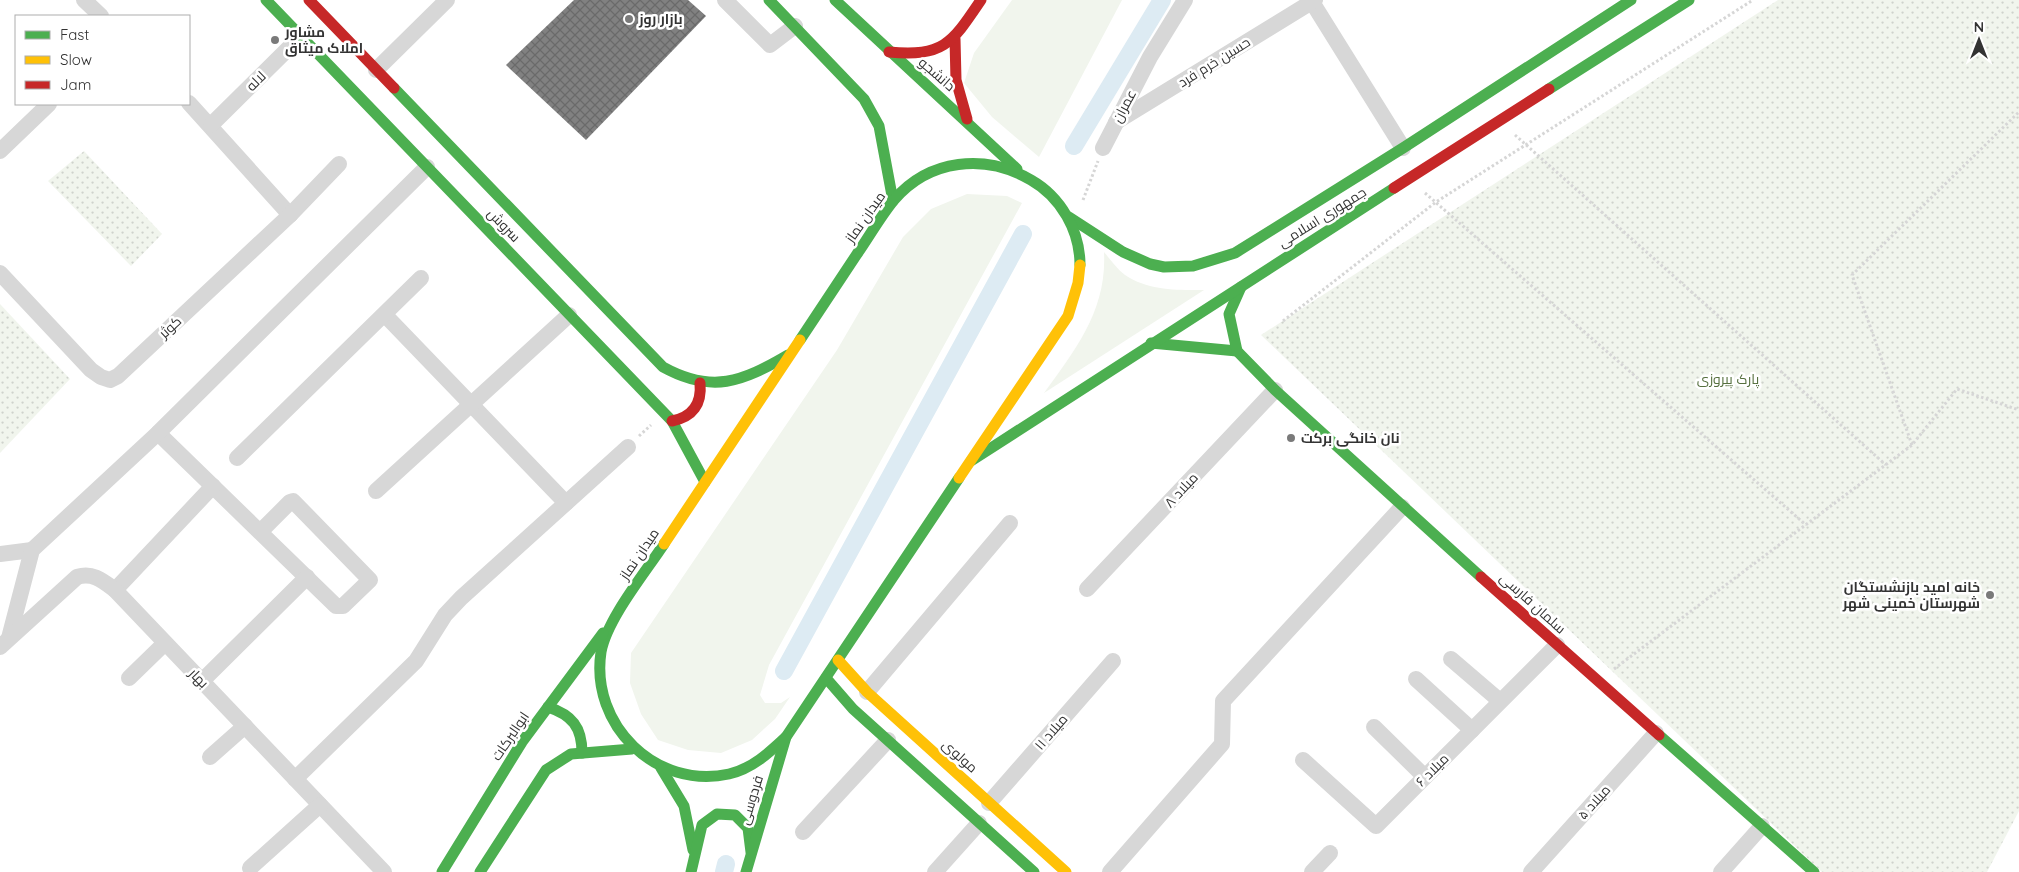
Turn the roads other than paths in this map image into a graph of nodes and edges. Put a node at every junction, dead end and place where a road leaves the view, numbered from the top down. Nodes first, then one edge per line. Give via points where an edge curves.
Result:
1 (84, 0) edge
2 (266, 0) edge
3 (309, 0) edge
4 (447, 0) edge
5 (725, 0) edge
6 (769, 0) edge
7 (835, 0) edge
8 (981, 0) edge
9 (1185, 0) edge
10 (1631, 0) edge
11 (1689, 0) edge
12 (1313, 1) edge
13 (100, 15) edge
14 (795, 26) junction
15 (301, 36) junction
16 (955, 39) junction
17 (1559, 47) junction
18 (889, 52) junction
19 (376, 70) junction
20 (1575, 73) junction
21 (190, 104) edge
22 (48, 105) edge
23 (966, 119) junction
24 (1116, 122) junction
25 (211, 125) junction
26 (1103, 148) road end
27 (1402, 148) junction
28 (0, 151) edge
29 (339, 164) dead end
30 (427, 167) junction
31 (1019, 170) junction
32 (893, 201) junction
33 (290, 215) junction
34 (1072, 218) junction
35 (0, 273) edge
36 (422, 278) dead end
37 (1240, 287) junction
38 (385, 315) junction
39 (569, 315) junction
40 (1151, 343) junction
41 (1237, 350) junction
42 (794, 351) junction
43 (700, 383) junction
44 (1275, 390) junction
45 (471, 404) junction
46 (668, 418) junction
47 (158, 433) junction
48 (628, 447) road end
49 (237, 458) dead end
50 (971, 461) junction
51 (705, 482) junction
52 (213, 486) junction
53 (376, 491) dead end
54 (566, 503) junction
55 (1402, 507) junction
56 (1010, 523) dead end
57 (261, 531) junction
58 (32, 550) junction
59 (0, 554) edge
60 (307, 577) junction
61 (1087, 589) dead end
62 (115, 590) junction
63 (612, 622) junction
64 (3, 637) edge
65 (165, 643) junction
66 (1557, 645) junction
67 (1451, 659) dead end
68 (838, 660) junction
69 (1114, 661) dead end
70 (129, 678) dead end
71 (826, 678) junction
72 (1416, 679) dead end
73 (202, 682) junction
74 (867, 692) junction
75 (1500, 701) junction
76 (548, 707) junction
77 (853, 709) junction
78 (245, 726) junction
79 (1374, 727) dead end
80 (1472, 730) junction
81 (1656, 733) junction
82 (786, 738) junction
83 (888, 740) junction
84 (632, 749) junction
85 (582, 753) junction
86 (210, 757) dead end
87 (1303, 760) dead end
88 (661, 768) junction
89 (1425, 776) junction
90 (295, 779) junction
91 (989, 803) junction
92 (320, 805) junction
93 (980, 823) junction
94 (1762, 826) junction
95 (803, 832) dead end
96 (751, 852) junction
97 (1330, 853) dead end
98 (692, 867) edge
99 (250, 868) dead end
100 (384, 872) edge
101 (442, 872) edge
102 (480, 872) edge
103 (746, 872) edge
104 (935, 872) edge
105 (1034, 872) edge
106 (1066, 872) edge
107 (1110, 872) edge
108 (1312, 872) edge
109 (1532, 872) edge
110 (1721, 872) edge
111 (1814, 872) edge

1 - 13 street
2 - 15 main road, سروش
3 - 19 main road, سروش
4 - 19 street
5 - 14 street via 770,44
6 - 14 main road
7 - 18 main road, دانشجو
8 - 16 main road
9 - 24 street, عمران
10 - 17 main road, جمهوری اسلامی
11 - 20 main road, جمهوری اسلامی
12 - 24 street, حسین خرم فرد
12 - 27 street
14 - 32 main road via 864,99 879,126
15 - 25 street, لاله
15 - 30 main road, سروش
16 - 18 main road via 924,54
16 - 23 main road via 955,76
17 - 20 main road
17 - 27 main road, جمهوری اسلامی
18 - 23 main road, دانشجو
19 - 43 main road, سروش via 663,367 684,379
20 - 37 main road, جمهوری اسلامی
21 - 25 street
22 - 28 street
23 - 31 main road, دانشجو
24 - 26 street, عمران
25 - 33 street
27 - 34 main road, جمهوری اسلامی via 1234,253 1209,262 1178,268 1148,264 1109,244
29 - 33 street, کوثر
30 - 39 main road, سروش
30 - 47 street
31 - 32 main road, میدان نماز via 985,162 951,164 919,178
31 - 34 main road, میدان نماز via 1047,189
32 - 42 main road, میدان نماز
33 - 35 street, کوثر via 110,380 91,370
34 - 50 main road, میدان نماز via 1080,249 1079,284 1068,316
36 - 38 street
37 - 40 main road, جمهوری اسلامی
37 - 41 main road via 1229,314
38 - 45 street
38 - 49 street
39 - 45 street
39 - 46 main road, سروش
40 - 41 main road
40 - 50 main road, جمهوری اسلامی
41 - 44 main road, سلمان فارسی
42 - 43 main road, سروش via 764,370 734,382
42 - 51 main road, میدان نماز
43 - 46 main road via 701,402 696,410 681,420
44 - 55 main road, سلمان فارسی
44 - 61 street, میلاد ۸
45 - 53 street
45 - 54 street
46 - 51 main road, سروش
47 - 52 street
47 - 58 street
48 - 54 street
50 - 68 main road, میدان نماز
51 - 63 main road, میدان نماز
52 - 57 street
52 - 62 street
54 - 90 street via 460,598 445,615 416,661
55 - 66 main road, سلمان فارسی
55 - 107 street via 1223,701 1222,744
56 - 74 street
57 - 60 street
57 - 60 street via 293,501 370,580 340,608
58 - 59 street
58 - 64 street
60 - 73 street
62 - 64 street, بهار via 94,576 77,576
62 - 65 street, بهار
63 - 76 main road, ابوالبرکات
63 - 84 main road, میدان نماز via 600,654 600,689 611,721
65 - 70 street
65 - 73 street, بهار
66 - 75 street, میلاد ۶
66 - 81 main road, سلمان فارسی
67 - 75 street
68 - 71 main road, میدان نماز
68 - 74 main road, مولوی
69 - 91 street, میلاد ۱۱
71 - 77 main road
71 - 82 main road, میدان نماز
72 - 80 street
73 - 78 street, بهار
74 - 77 main road
74 - 91 main road, مولوی
75 - 80 street, میلاد ۶
76 - 85 main road via 564,712 576,722 582,737
76 - 101 main road, ابوالبرکات via 522,742
77 - 83 main road
78 - 86 street
78 - 90 street, بهار
79 - 89 street
80 - 89 street, میلاد ۶
81 - 94 main road, سلمان فارسی
81 - 109 street, میلاد ۵
82 - 88 main road, میدان نماز via 761,760 729,774 695,776
82 - 96 main road, فردوسی
83 - 93 main road
83 - 95 street
84 - 85 main road
84 - 88 main road, میدان نماز
85 - 102 main road via 571,754 546,770
87 - 89 street, میلاد ۶ via 1376,826
88 - 98 main road via 680,795 690,823
90 - 92 street, بهار
91 - 106 main road, مولوی
92 - 99 street
92 - 100 street, بهار
93 - 104 street
93 - 105 main road
94 - 110 street
94 - 111 main road, سلمان فارسی
96 - 98 main road via 748,828 735,815 717,814 702,826
96 - 103 main road, فردوسی
97 - 108 street

